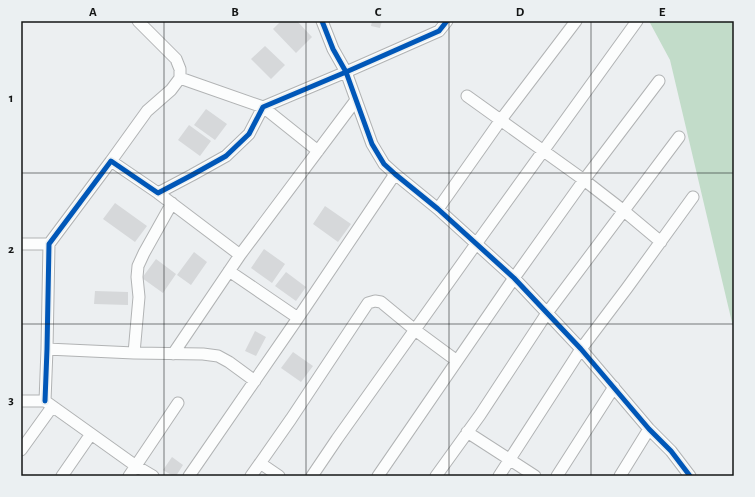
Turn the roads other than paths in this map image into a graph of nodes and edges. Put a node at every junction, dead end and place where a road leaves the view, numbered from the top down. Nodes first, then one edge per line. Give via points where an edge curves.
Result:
1 (138, 21) edge
2 (322, 21) edge
3 (447, 21) edge
4 (576, 21) edge
5 (637, 21) edge
6 (346, 72) junction
7 (180, 78) junction
8 (659, 82) dead end
9 (467, 96) dead end
10 (356, 100) junction
11 (263, 107) junction
12 (500, 121) junction
13 (679, 137) dead end
14 (318, 151) junction
15 (543, 151) junction
16 (111, 161) junction
17 (395, 174) junction
18 (584, 180) junction
19 (158, 193) junction
20 (693, 197) dead end
21 (172, 203) junction
22 (438, 209) junction
23 (624, 211) junction
24 (661, 242) junction
25 (21, 244) edge
26 (49, 244) junction
27 (476, 244) junction
28 (240, 255) junction
29 (229, 271) junction
30 (514, 278) junction
31 (547, 313) junction
32 (298, 318) junction
33 (415, 330) junction
34 (47, 349) junction
35 (581, 349) junction
36 (134, 353) junction
37 (173, 354) junction
38 (457, 361) junction
39 (255, 381) junction
40 (614, 388) junction
41 (21, 401) edge
42 (178, 403) dead end
43 (49, 404) junction
44 (649, 429) junction
45 (467, 432) junction
46 (91, 434) junction
47 (21, 450) edge
48 (510, 460) junction
49 (260, 463) junction
50 (136, 466) junction
51 (684, 473) edge
52 (62, 476) edge
53 (129, 476) edge
54 (153, 476) edge
55 (189, 476) edge
56 (251, 476) edge
57 (279, 476) edge
58 (312, 476) edge
59 (378, 476) edge
60 (436, 476) edge
61 (499, 476) edge
62 (535, 476) edge
63 (557, 476) edge
64 (620, 476) edge

1 - 7 street via 176,59
2 - 6 street
3 - 6 street via 438,31
4 - 12 street
5 - 15 street
6 - 10 street
6 - 11 street
7 - 11 street
7 - 16 street via 171,90 147,111
8 - 18 street
9 - 12 street
10 - 14 street
10 - 17 street via 372,144 384,164
11 - 14 street
11 - 19 street via 249,134 226,156
12 - 15 street
12 - 22 street
13 - 23 street
14 - 28 street
15 - 18 street
15 - 27 street
16 - 19 street
16 - 26 street
17 - 22 street
17 - 32 street
18 - 23 street
18 - 30 street
19 - 21 street
20 - 24 street
21 - 28 street
21 - 36 street via 138,266 139,297
22 - 27 street
23 - 24 street
23 - 31 street
24 - 35 street
25 - 26 street
26 - 34 street
27 - 30 street
27 - 33 street
28 - 29 street
29 - 32 street
29 - 37 street
30 - 31 street
30 - 38 street
31 - 35 street
31 - 45 street
32 - 39 street
33 - 38 street
33 - 49 street via 381,302 368,303
33 - 58 street
34 - 36 street
34 - 43 street
35 - 40 street
35 - 48 street
36 - 37 street
37 - 39 street via 218,356
38 - 59 street
39 - 55 street
40 - 44 street
40 - 63 street
41 - 43 street
42 - 50 street
43 - 46 street
43 - 47 street
44 - 51 street via 671,451
44 - 64 street
45 - 48 street
45 - 60 street
46 - 50 street
46 - 52 street
48 - 61 street
48 - 62 street
49 - 56 street
49 - 57 street
50 - 53 street
50 - 54 street

